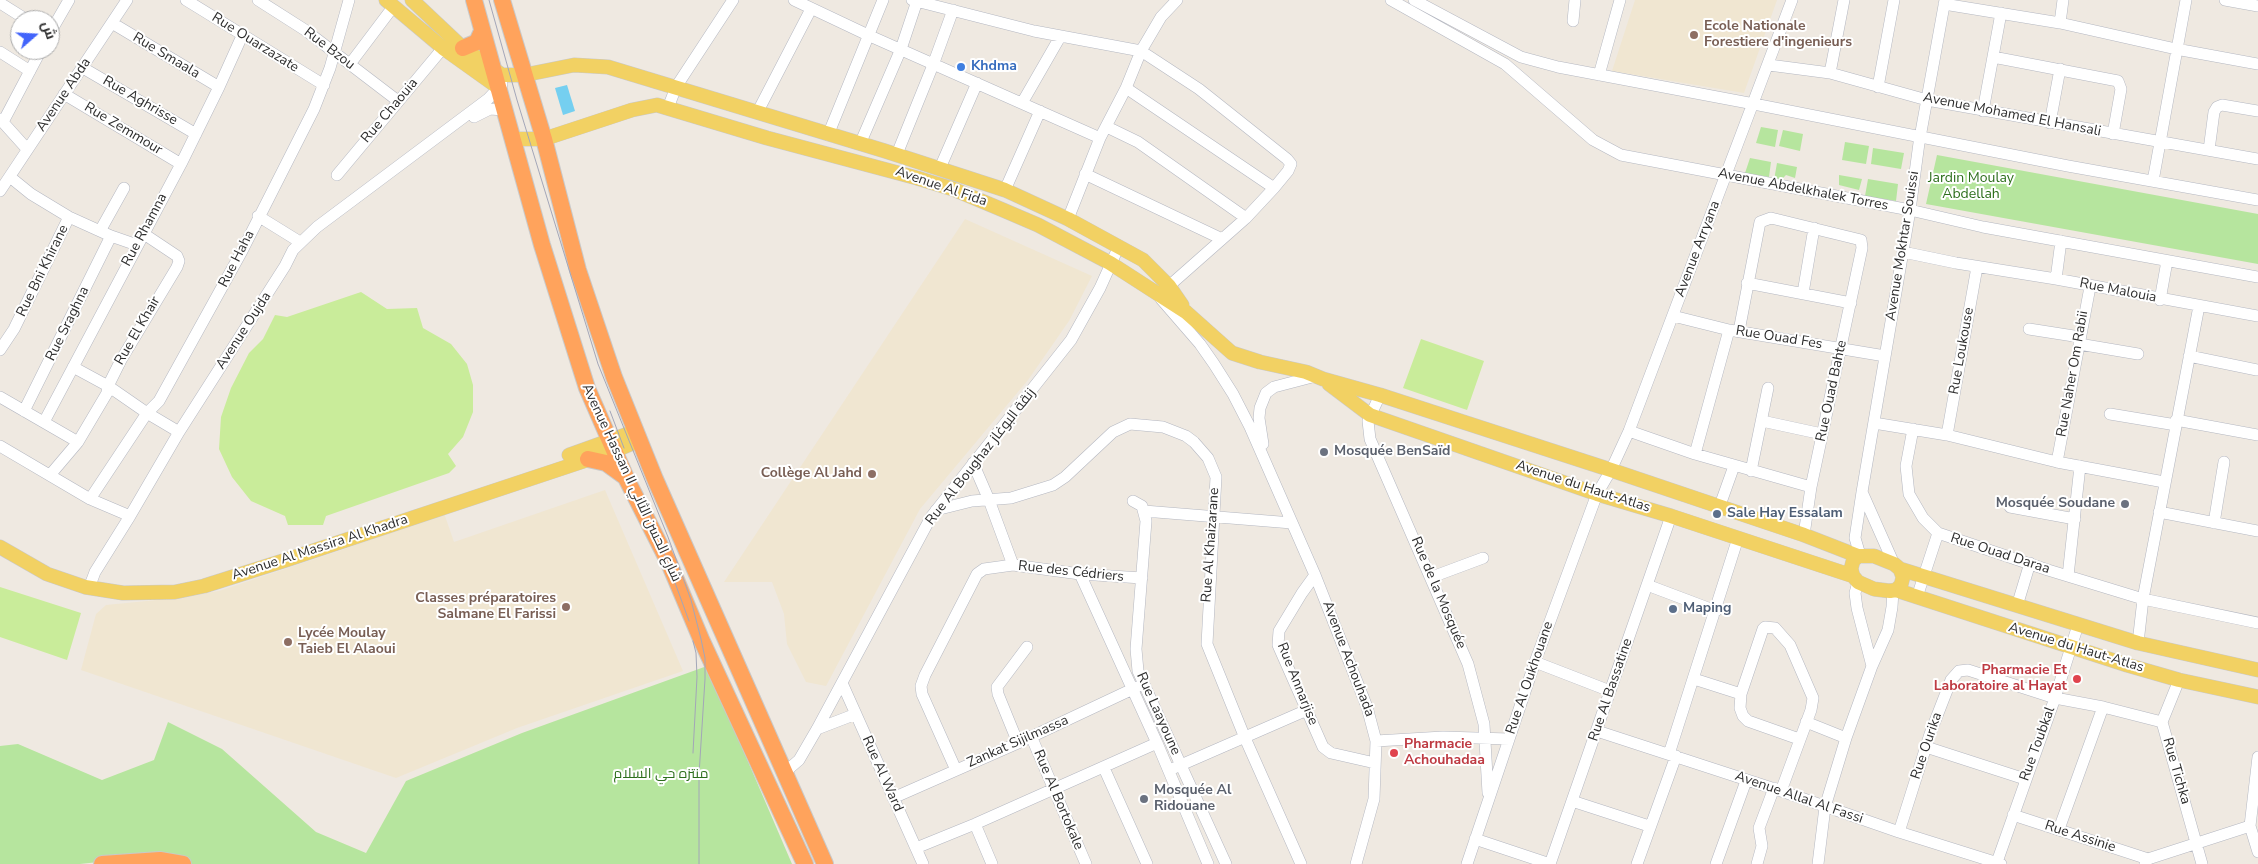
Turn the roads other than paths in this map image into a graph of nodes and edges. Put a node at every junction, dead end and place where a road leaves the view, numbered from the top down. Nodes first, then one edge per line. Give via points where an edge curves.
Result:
1 (69, 0) edge
2 (127, 0) edge
3 (186, 0) edge
4 (258, 0) edge
5 (349, 0) edge
6 (412, 0) edge
7 (474, 0) edge
8 (502, 0) edge
9 (733, 0) edge
10 (794, 0) edge
11 (883, 0) edge
12 (1177, 0) edge
13 (1391, 0) edge
14 (1414, 0) edge
15 (1575, 0) edge
16 (1620, 0) edge
17 (1792, 0) edge
18 (1844, 0) edge
19 (1894, 0) edge
20 (2063, 0) edge
21 (2186, 0) edge
22 (2225, 0) edge
23 (914, 1) edge
24 (1945, 2) edge
25 (0, 3) edge
26 (389, 3) edge
27 (2258, 6) edge
28 (811, 9) junction
29 (11, 10) edge
30 (953, 10) junction
31 (2001, 13) junction
32 (60, 16) edge
33 (1574, 21) dead end
34 (112, 23) junction
35 (2060, 23) junction
36 (482, 31) junction
37 (242, 36) junction
38 (870, 36) junction
39 (1060, 37) junction
40 (443, 48) junction
41 (463, 48) junction
42 (901, 49) junction
43 (2176, 49) junction
44 (0, 52) edge
45 (1141, 52) junction
46 (334, 53) junction
47 (1993, 56) junction
48 (36, 60) edge
49 (350, 64) junction
50 (934, 64) junction
51 (2258, 64) edge
52 (1769, 65) junction
53 (83, 68) junction
54 (2060, 70) junction
55 (30, 71) junction
56 (494, 72) junction
57 (1830, 73) junction
58 (1598, 75) junction
59 (517, 76) junction
60 (977, 83) junction
61 (324, 85) junction
62 (219, 87) junction
63 (676, 87) junction
64 (1878, 87) junction
65 (498, 88) junction
66 (1126, 88) junction
67 (64, 94) junction
68 (1927, 100) junction
69 (398, 101) junction
70 (1022, 104) junction
71 (1754, 104) junction
72 (668, 108) junction
73 (504, 110) junction
74 (1040, 111) junction
75 (1983, 111) junction
76 (2258, 111) edge
77 (757, 113) junction
78 (774, 118) junction
79 (2, 121) edge
80 (2050, 123) junction
81 (456, 125) junction
82 (1106, 127) junction
83 (196, 134) junction
84 (2113, 134) junction
85 (828, 135) junction
86 (1920, 137) junction
87 (513, 138) junction
88 (767, 138) junction
89 (1100, 138) junction
90 (544, 139) junction
91 (2159, 142) junction
92 (860, 144) junction
93 (27, 149) junction
94 (2209, 150) junction
95 (897, 154) junction
96 (2258, 159) edge
97 (181, 164) junction
98 (940, 168) junction
99 (337, 174) dead end
100 (1085, 174) junction
101 (1726, 176) junction
102 (10, 178) junction
103 (2153, 181) junction
104 (124, 188) dead end
105 (1274, 188) junction
106 (0, 190) edge
107 (1005, 190) junction
108 (2258, 200) edge
109 (1910, 210) junction
110 (258, 216) junction
111 (70, 217) junction
112 (1246, 218) junction
113 (1068, 219) junction
114 (1814, 228) junction
115 (100, 231) junction
116 (144, 234) junction
117 (111, 236) junction
118 (1222, 239) junction
119 (2061, 241) junction
120 (300, 242) junction
121 (138, 245) junction
122 (1120, 246) junction
123 (1903, 252) junction
124 (2168, 260) junction
125 (1110, 263) junction
126 (1977, 266) junction
127 (2258, 276) edge
128 (2056, 279) junction
129 (1165, 282) junction
130 (1747, 282) junction
131 (2090, 287) junction
132 (1154, 290) junction
133 (1803, 293) junction
134 (2160, 300) junction
135 (1851, 303) junction
136 (2199, 306) junction
137 (1186, 312) junction
138 (1673, 316) junction
139 (2258, 316) edge
140 (2029, 329) dead end
141 (1734, 330) junction
142 (4, 337) edge
143 (2079, 341) junction
144 (1842, 348) junction
145 (0, 350) edge
146 (2138, 354) dead end
147 (1885, 356) junction
148 (2189, 356) junction
149 (73, 367) junction
150 (2257, 370) dead end
151 (1319, 378) junction
152 (108, 386) junction
153 (1768, 388) dead end
154 (1380, 395) junction
155 (0, 397) edge
156 (24, 411) junction
157 (147, 413) junction
158 (2110, 414) dead end
159 (1370, 415) junction
160 (1762, 421) junction
161 (44, 422) junction
162 (1874, 423) junction
163 (2176, 423) junction
164 (1913, 429) junction
165 (1629, 431) junction
166 (179, 432) junction
167 (1822, 434) junction
168 (1948, 435) junction
169 (2258, 435) edge
170 (638, 436) junction
171 (78, 442) junction
172 (0, 446) edge
173 (612, 446) junction
174 (1695, 454) junction
175 (588, 459) junction
176 (2057, 462) junction
177 (2224, 462) dead end
178 (973, 463) junction
179 (1267, 463) junction
180 (1734, 466) junction
181 (2080, 466) junction
182 (1612, 470) junction
183 (1751, 471) junction
184 (50, 475) junction
185 (627, 480) junction
186 (2164, 482) junction
187 (1811, 488) junction
188 (1862, 492) junction
189 (1597, 494) junction
190 (90, 499) junction
191 (989, 500) junction
192 (1133, 501) dead end
193 (2010, 507) dead end
194 (1719, 508) junction
195 (936, 510) junction
196 (1144, 511) junction
197 (2159, 512) junction
198 (130, 516) junction
199 (1213, 516) junction
200 (1671, 516) junction
201 (2075, 519) junction
202 (1292, 522) junction
203 (2214, 523) junction
204 (2258, 531) edge
205 (1938, 533) junction
206 (1804, 535) junction
207 (0, 537) edge
208 (1738, 538) junction
209 (0, 547) edge
210 (1859, 556) junction
211 (1483, 558) dead end
212 (2030, 563) junction
213 (1013, 565) junction
214 (1897, 566) junction
215 (1080, 574) junction
216 (1315, 575) junction
217 (1924, 576) junction
218 (2068, 576) junction
219 (1432, 577) junction
220 (1142, 578) junction
221 (1856, 579) junction
222 (90, 585) junction
223 (1647, 585) junction
224 (1895, 590) junction
225 (1917, 597) junction
226 (2143, 599) junction
227 (2017, 606) junction
228 (1716, 611) junction
229 (2258, 623) edge
230 (2078, 625) junction
231 (2138, 643) junction
232 (1026, 647) dead end
233 (2071, 648) junction
234 (1535, 662) junction
235 (1872, 666) junction
236 (2258, 670) edge
237 (1694, 679) junction
238 (2179, 680) junction
239 (842, 683) junction
240 (1143, 684) junction
241 (1132, 689) junction
242 (1610, 691) junction
243 (1741, 694) junction
244 (2258, 697) edge
245 (2055, 698) junction
246 (2103, 707) junction
247 (1307, 710) junction
248 (856, 714) junction
249 (1806, 722) junction
250 (2162, 722) junction
251 (817, 729) junction
252 (1597, 731) junction
253 (1031, 736) junction
254 (1245, 738) junction
255 (1486, 738) junction
256 (1799, 738) junction
257 (1846, 738) junction
258 (1509, 739) junction
259 (1376, 741) junction
260 (1018, 743) junction
261 (1156, 743) junction
262 (1926, 747) junction
263 (1672, 755) junction
264 (2258, 757) edge
265 (1375, 764) junction
266 (1181, 765) junction
267 (1104, 768) junction
268 (956, 770) junction
269 (1168, 770) junction
270 (785, 772) junction
271 (2025, 778) junction
272 (1746, 780) junction
273 (1054, 790) junction
274 (1777, 790) junction
275 (893, 798) junction
276 (1488, 799) junction
277 (1572, 801) junction
278 (1826, 807) junction
279 (2013, 816) junction
280 (975, 824) junction
281 (1649, 826) junction
282 (2250, 826) junction
283 (2059, 829) junction
284 (1899, 832) junction
285 (1475, 839) junction
286 (2196, 843) junction
287 (916, 848) junction
288 (2258, 852) edge
289 (2146, 862) edge
290 (1999, 863) edge
291 (102, 864) edge
292 (183, 864) edge
293 (805, 864) edge
294 (825, 864) edge
295 (923, 864) edge
296 (992, 864) edge
297 (1086, 864) edge
298 (1147, 864) edge
299 (1208, 864) edge
300 (1226, 864) edge
301 (1301, 864) edge
302 (1356, 864) edge
303 (1467, 864) edge
304 (1550, 864) edge
305 (1637, 864) edge
306 (1716, 864) edge
307 (1757, 864) edge
308 (1818, 864) edge
309 (2202, 864) edge

1 - 32 street
2 - 34 street, Avenue Abda
3 - 37 street, Rue Ouarzazate
4 - 46 street, Rue Bzou
5 - 46 street, Rue Haha
6 - 41 main road
7 - 36 highway, Avenue Hassan II شارع الحسن الثاني
8 - 59 highway, Avenue Hassan II شارع الحسن الثاني
9 - 63 street
10 - 28 street
11 - 38 street
12 - 45 street via 1160,17
13 - 101 street, Avenue Abdelkhalek Torres via 1505,64 1584,133 1606,148 1621,155
14 - 58 street via 1521,57
15 - 33 street
16 - 58 street
17 - 52 street, Avenue Arryana
18 - 57 street
19 - 64 street
20 - 35 street
21 - 43 street
22 - 27 street
23 - 30 street
23 - 42 street
24 - 31 street
24 - 68 street, Avenue Mokhtar Souissi
25 - 29 street
26 - 40 main road
26 - 49 street
28 - 38 street
28 - 77 street
30 - 39 street
30 - 50 street
31 - 35 street
31 - 47 street
34 - 53 street, Avenue Abda
34 - 62 street, Rue Smaala
35 - 43 street
36 - 41 highway via 477,42
36 - 56 highway, Avenue Hassan II شارع الحسن الثاني
37 - 61 street, Rue Ouarzazate
37 - 62 street, Rue Rhamna
38 - 42 street
38 - 85 street
39 - 45 street
39 - 70 street
40 - 65 main road
40 - 69 street, Rue Chaouia
41 - 56 main road
42 - 50 street
42 - 92 street
43 - 51 street
43 - 91 street
44 - 55 street
45 - 66 street
45 - 105 street via 1200,89 1287,159 1291,164 1288,171
46 - 49 street, Rue Bzou
46 - 61 street, Rue Haha
47 - 54 street
47 - 75 street
48 - 55 street
49 - 69 street, Rue Bzou
50 - 60 street
50 - 95 street
52 - 57 street, Avenue Mohamed El Hansali
52 - 71 street, Avenue Arryana
53 - 67 street, Avenue Abda
53 - 83 street, Rue Aghrisse
54 - 80 street
54 - 84 street via 2120,83
55 - 79 street
56 - 59 main road
56 - 65 highway, Avenue Hassan II شارع الحسن الثاني
57 - 64 street, Avenue Mohamed El Hansali
58 - 71 street
59 - 63 main road, Avenue Al Fida via 591,64
59 - 65 street, Avenue Oujda
59 - 90 highway, Avenue Hassan II شارع الحسن الثاني
60 - 70 street
60 - 98 street
61 - 110 street, Rue Haha
62 - 83 street, Rue Rhamna
63 - 72 street
63 - 77 main road, Avenue Al Fida
64 - 68 street, Avenue Mohamed El Hansali
65 - 73 highway, Avenue Hassan II شارع الحسن الثاني
65 - 81 street, Avenue Oujda
66 - 82 street
66 - 105 street
67 - 93 street, Avenue Abda
67 - 97 street, Rue Zemmour
68 - 75 street, Avenue Mohamed El Hansali
68 - 86 street, Avenue Mokhtar Souissi
69 - 99 street, Rue Chaouia
70 - 74 street
71 - 86 street
71 - 101 street, Avenue Arryana
72 - 88 main road, Avenue Al Fida
72 - 90 main road, Avenue Al Fida via 645,107
73 - 81 street, Avenue Oujda via 490,109
73 - 87 highway, Avenue Hassan II شارع الحسن الثاني
74 - 89 street
74 - 107 street
75 - 80 street, Avenue Mohamed El Hansali
76 - 94 street via 2217,107
77 - 78 main road, Avenue Al Fida
78 - 85 main road, Avenue Al Fida
78 - 88 main road
79 - 93 street
80 - 84 street, Avenue Mohamed El Hansali
81 - 120 street, Avenue Oujda via 405,160
82 - 89 street
82 - 112 street via 1138,142
83 - 97 street, Rue Rhamna
84 - 91 street, Avenue Mohamed El Hansali
85 - 92 main road, Avenue Al Fida
86 - 103 street
86 - 109 street, Avenue Mokhtar Souissi
87 - 90 main road, Avenue Al Fida
87 - 173 highway, Avenue Hassan II شارع الحسن الثاني via 576,358
88 - 125 main road, Avenue Al Fida via 953,189 1038,225
89 - 100 street
90 - 170 highway, Avenue Hassan II شارع الحسن الثاني via 578,270 614,377
91 - 94 street, Avenue Mohamed El Hansali
91 - 103 street
92 - 95 main road, Avenue Al Fida
93 - 102 street, Avenue Abda
94 - 96 street, Avenue Mohamed El Hansali
95 - 98 main road, Avenue Al Fida
97 - 116 street, Rue Rhamna
98 - 107 main road, Avenue Al Fida
100 - 113 street
100 - 118 street
101 - 109 street, Avenue Abdelkhalek Torres
101 - 138 street, Avenue Arryana
102 - 106 street, Avenue Abda
102 - 111 street
103 - 108 street
104 - 115 street
105 - 112 street
107 - 113 main road, Avenue Al Fida
109 - 119 street, Avenue Abdelkhalek Torres
109 - 123 street, Avenue Mokhtar Souissi
110 - 120 street
110 - 157 street, Rue Haha via 159,402
111 - 115 street
111 - 142 street, Rue Bni Khirane
112 - 118 street
113 - 122 main road, Avenue Al Fida
114 - 130 street via 1771,218 1762,220 1758,224
114 - 133 street
114 - 135 street, Rue Ouad Bahte via 1861,240
115 - 117 street
116 - 121 street, Rue Rhamna
116 - 152 street, Rue El Khair via 172,252 179,261
117 - 121 street
117 - 156 street, Rue Sraghna
118 - 129 street
119 - 124 street, Avenue Abdelkhalek Torres
119 - 128 street
120 - 166 street, Avenue Oujda
121 - 149 street, Rue Rhamna
122 - 125 street, Rue Al Boughaz زنقة البوغاز
122 - 129 main road, Avenue Al Fida via 1144,260
123 - 126 street, Rue Malouia
123 - 147 street, Avenue Mokhtar Souissi
124 - 127 street, Avenue Abdelkhalek Torres
124 - 134 street
125 - 132 main road, Avenue Al Fida
125 - 178 street, Rue Al Boughaz زنقة البوغاز via 1071,340
126 - 128 street, Rue Malouia
126 - 168 street, Rue Loukouse
128 - 131 street, Rue Malouia
129 - 132 main road
129 - 137 main road, Avenue Al Fida
130 - 133 street
130 - 141 street
131 - 134 street, Rue Malouia
131 - 143 street, Rue Naher Om Rabii
132 - 137 main road
132 - 179 street, Avenue Al Fida via 1214,364 1233,394
133 - 135 street
134 - 136 street, Rue Malouia
135 - 144 street, Rue Ouad Bahte
136 - 139 street, Rue Malouia
136 - 148 street
137 - 151 main road, Avenue du Haut-Atlas via 1232,353
138 - 141 street, Rue Ouad Fes
138 - 165 street, Avenue Arryana
140 - 143 street
141 - 144 street, Rue Ouad Fes
141 - 174 street
142 - 145 street, Rue Bni Khirane
143 - 146 street
143 - 176 street, Rue Naher Om Rabii
144 - 147 street, Rue Ouad Fes
144 - 167 street, Rue Ouad Bahte
147 - 162 street, Avenue Mokhtar Souissi
148 - 150 street
148 - 163 street
149 - 152 street
149 - 161 street, Rue Rhamna
151 - 154 main road, Avenue du Haut-Atlas
151 - 159 main road, Avenue du Haut-Atlas
151 - 179 street via 1274,387 1266,393 1259,418
152 - 157 street
152 - 171 street, Rue El Khair
153 - 160 street
154 - 159 street, Rue de la Mosquée
154 - 182 main road, Avenue du Haut-Atlas
155 - 156 street
156 - 161 street
157 - 166 street
157 - 190 street, Rue Haha
158 - 163 street
159 - 189 main road, Avenue du Haut-Atlas
159 - 219 street, Rue de la Mosquée via 1370,439
160 - 167 street
160 - 183 street
161 - 171 street
162 - 164 street
162 - 188 street, Avenue Mokhtar Souissi
163 - 169 street
163 - 186 street
164 - 168 street
164 - 205 street, Rue Ouad Daraa via 1906,466 1909,494 1923,518
165 - 174 street
165 - 182 street, Avenue Arryana
166 - 198 street, Avenue Oujda
167 - 187 street, Rue Ouad Bahte
168 - 176 street
170 - 173 main road, Avenue Al Massira Al Khadra
170 - 270 highway, Avenue Hassan II شارع الحسن الثاني
171 - 184 street, Rue El Khair
172 - 184 street
173 - 175 main road, Avenue Al Massira Al Khadra
173 - 185 highway, Avenue Hassan II شارع الحسن الثاني
173 - 222 main road, Avenue Al Massira Al Khadra via 199,579 151,585
174 - 180 street
175 - 185 highway via 614,467
175 - 222 main road, Avenue Al Massira Al Khadra via 204,586 140,594
176 - 181 street
177 - 203 street
178 - 191 street
178 - 195 street, Rue Al Boughaz زنقة البوغاز
179 - 202 street, Avenue Achouhada
180 - 183 street
180 - 194 street
181 - 186 street
181 - 201 street
182 - 189 street, Avenue Arryana
182 - 194 main road, Avenue du Haut-Atlas
183 - 187 street
184 - 190 street
185 - 293 highway, Avenue Hassan II شارع الحسن الثاني via 669,563
186 - 197 street
187 - 206 street, Rue Ouad Bahte
188 - 210 street, Avenue Mokhtar Souissi via 1855,538
188 - 214 street
189 - 200 main road, Avenue du Haut-Atlas
189 - 234 street, Rue Al Oukhouane
190 - 198 street
191 - 195 street, Rue Al Khaizarane
191 - 199 street, Rue Al Khaizarane via 1012,498 1053,485 1113,432 1139,423 1163,426 1186,436 1208,458 1216,477
191 - 213 street
192 - 196 street
193 - 201 street
194 - 206 main road, Avenue du Haut-Atlas
195 - 239 street, Rue Al Boughaz زنقة البوغاز
196 - 199 street
196 - 220 street, Rue Laayoune via 1146,542
197 - 203 street
197 - 226 street
198 - 222 street, Avenue Oujda
199 - 202 street
199 - 254 street, Rue Al Khaizarane via 1206,644
200 - 208 main road, Avenue du Haut-Atlas
200 - 223 street, Rue Al Bassatine
201 - 218 street
202 - 216 street, Avenue Achouhada
203 - 204 street
205 - 212 street, Rue Ouad Daraa
205 - 217 street
206 - 210 main road, Avenue du Haut-Atlas
207 - 222 main road, Avenue Al Massira Al Khadra
208 - 221 main road, Avenue du Haut-Atlas
208 - 228 street
209 - 222 main road, Avenue Al Massira Al Khadra via 56,578
210 - 214 main road, Avenue du Haut-Atlas via 1874,556
210 - 221 main road via 1851,569
211 - 219 street
212 - 218 street, Rue Ouad Daraa
212 - 227 street
213 - 215 street, Rue des Cédriers
213 - 268 street, Rue des Cédriers via 984,569 974,578 923,679 922,694
214 - 217 main road, Avenue du Haut-Atlas
214 - 224 main road via 1903,577
215 - 220 street, Rue des Cédriers
215 - 241 street
216 - 247 street, Rue Annarjise via 1279,631 1277,641
216 - 259 street, Avenue Achouhada via 1367,706
217 - 225 street
217 - 227 main road, Avenue du Haut-Atlas
218 - 226 street, Rue Ouad Daraa
219 - 255 street, Rue de la Mosquée via 1468,664
220 - 240 street, Rue Laayoune via 1136,649
221 - 224 main road, Avenue du Haut-Atlas via 1874,589
221 - 235 street via 1856,608
223 - 228 street
223 - 242 street, Rue Al Bassatine
224 - 225 main road, Avenue du Haut-Atlas
224 - 235 street via 1888,630
225 - 233 main road, Avenue du Haut-Atlas
226 - 229 street, Rue Ouad Daraa
226 - 231 street
227 - 230 main road, Avenue du Haut-Atlas
228 - 237 street
230 - 231 main road, Avenue du Haut-Atlas
230 - 233 street, Rue Toubkal
231 - 236 main road, Avenue du Haut-Atlas
232 - 260 street, Rue Al Bortokale via 997,688
233 - 238 main road, Avenue du Haut-Atlas
233 - 245 street, Rue Toubkal
234 - 242 street
234 - 258 street, Rue Al Oukhouane
235 - 257 street
237 - 243 street
237 - 263 street
238 - 244 main road, Avenue du Haut-Atlas
238 - 250 street, Rue Tichka
239 - 248 street, Rue Al Ward
239 - 251 street, Rue Al Boughaz زنقة البوغاز
240 - 241 street, Zankat Sijilmassa
240 - 266 street, Rue Laayoune
241 - 253 street, Zankat Sijilmassa
241 - 261 street
242 - 252 street, Rue Al Bassatine
243 - 249 street via 1763,629 1775,628 1790,645 1811,692 1813,705
243 - 256 street via 1740,708 1745,719
245 - 246 street
245 - 262 street, Rue Ourika via 1968,670 1958,671
245 - 271 street, Rue Toubkal
246 - 250 street
246 - 283 street
247 - 254 street
247 - 265 street, Rue Annarjise via 1326,750
248 - 251 street
248 - 275 street, Rue Al Ward
249 - 256 street
249 - 257 street
250 - 286 street, Rue Tichka
251 - 270 street, Rue Al Boughaz زنقة البوغاز via 799,760
252 - 263 street, Avenue Allal Al Fassi
252 - 277 street, Rue Al Bassatine
253 - 260 street, Zankat Sijilmassa
253 - 273 street, Rue Al Bortokale
254 - 266 street
254 - 301 street, Rue Al Khaizarane
255 - 258 street
255 - 259 street
255 - 276 street, Rue de la Mosquée
256 - 274 street
257 - 278 street
258 - 276 street, Rue Al Oukhouane
259 - 265 street, Avenue Achouhada
260 - 268 street, Zankat Sijilmassa
261 - 267 street
261 - 269 street
262 - 271 street
262 - 284 street, Rue Ourika
263 - 272 street, Avenue Allal Al Fassi
263 - 281 street
264 - 282 street
265 - 302 street, Avenue Achouhada via 1374,799
266 - 269 street
266 - 300 street, Rue Laayoune
267 - 273 street
267 - 298 street
268 - 275 street, Zankat Sijilmassa
269 - 299 street
270 - 294 highway, Avenue Hassan II شارع الحسن الثاني
271 - 279 street, Rue Toubkal
272 - 274 street, Avenue Allal Al Fassi
272 - 306 street
273 - 280 street
273 - 297 street, Rue Al Bortokale
274 - 278 street, Avenue Allal Al Fassi
274 - 307 street via 1760,828 1762,850
275 - 287 street, Rue Al Ward
276 - 285 street, Rue Al Oukhouane
277 - 281 street
277 - 304 street, Rue Al Bassatine
278 - 284 street, Avenue Allal Al Fassi
278 - 308 street
279 - 283 street, Rue Assinie
279 - 290 street, Rue Toubkal
280 - 287 street
280 - 296 street
281 - 305 street
282 - 286 street
282 - 288 street
283 - 289 street, Rue Assinie
284 - 290 street, Avenue Allal Al Fassi
285 - 303 street, Rue Al Oukhouane
285 - 304 street
286 - 289 street
286 - 309 street, Rue Tichka
287 - 295 street, Rue Al Ward
291 - 292 highway via 160,860

